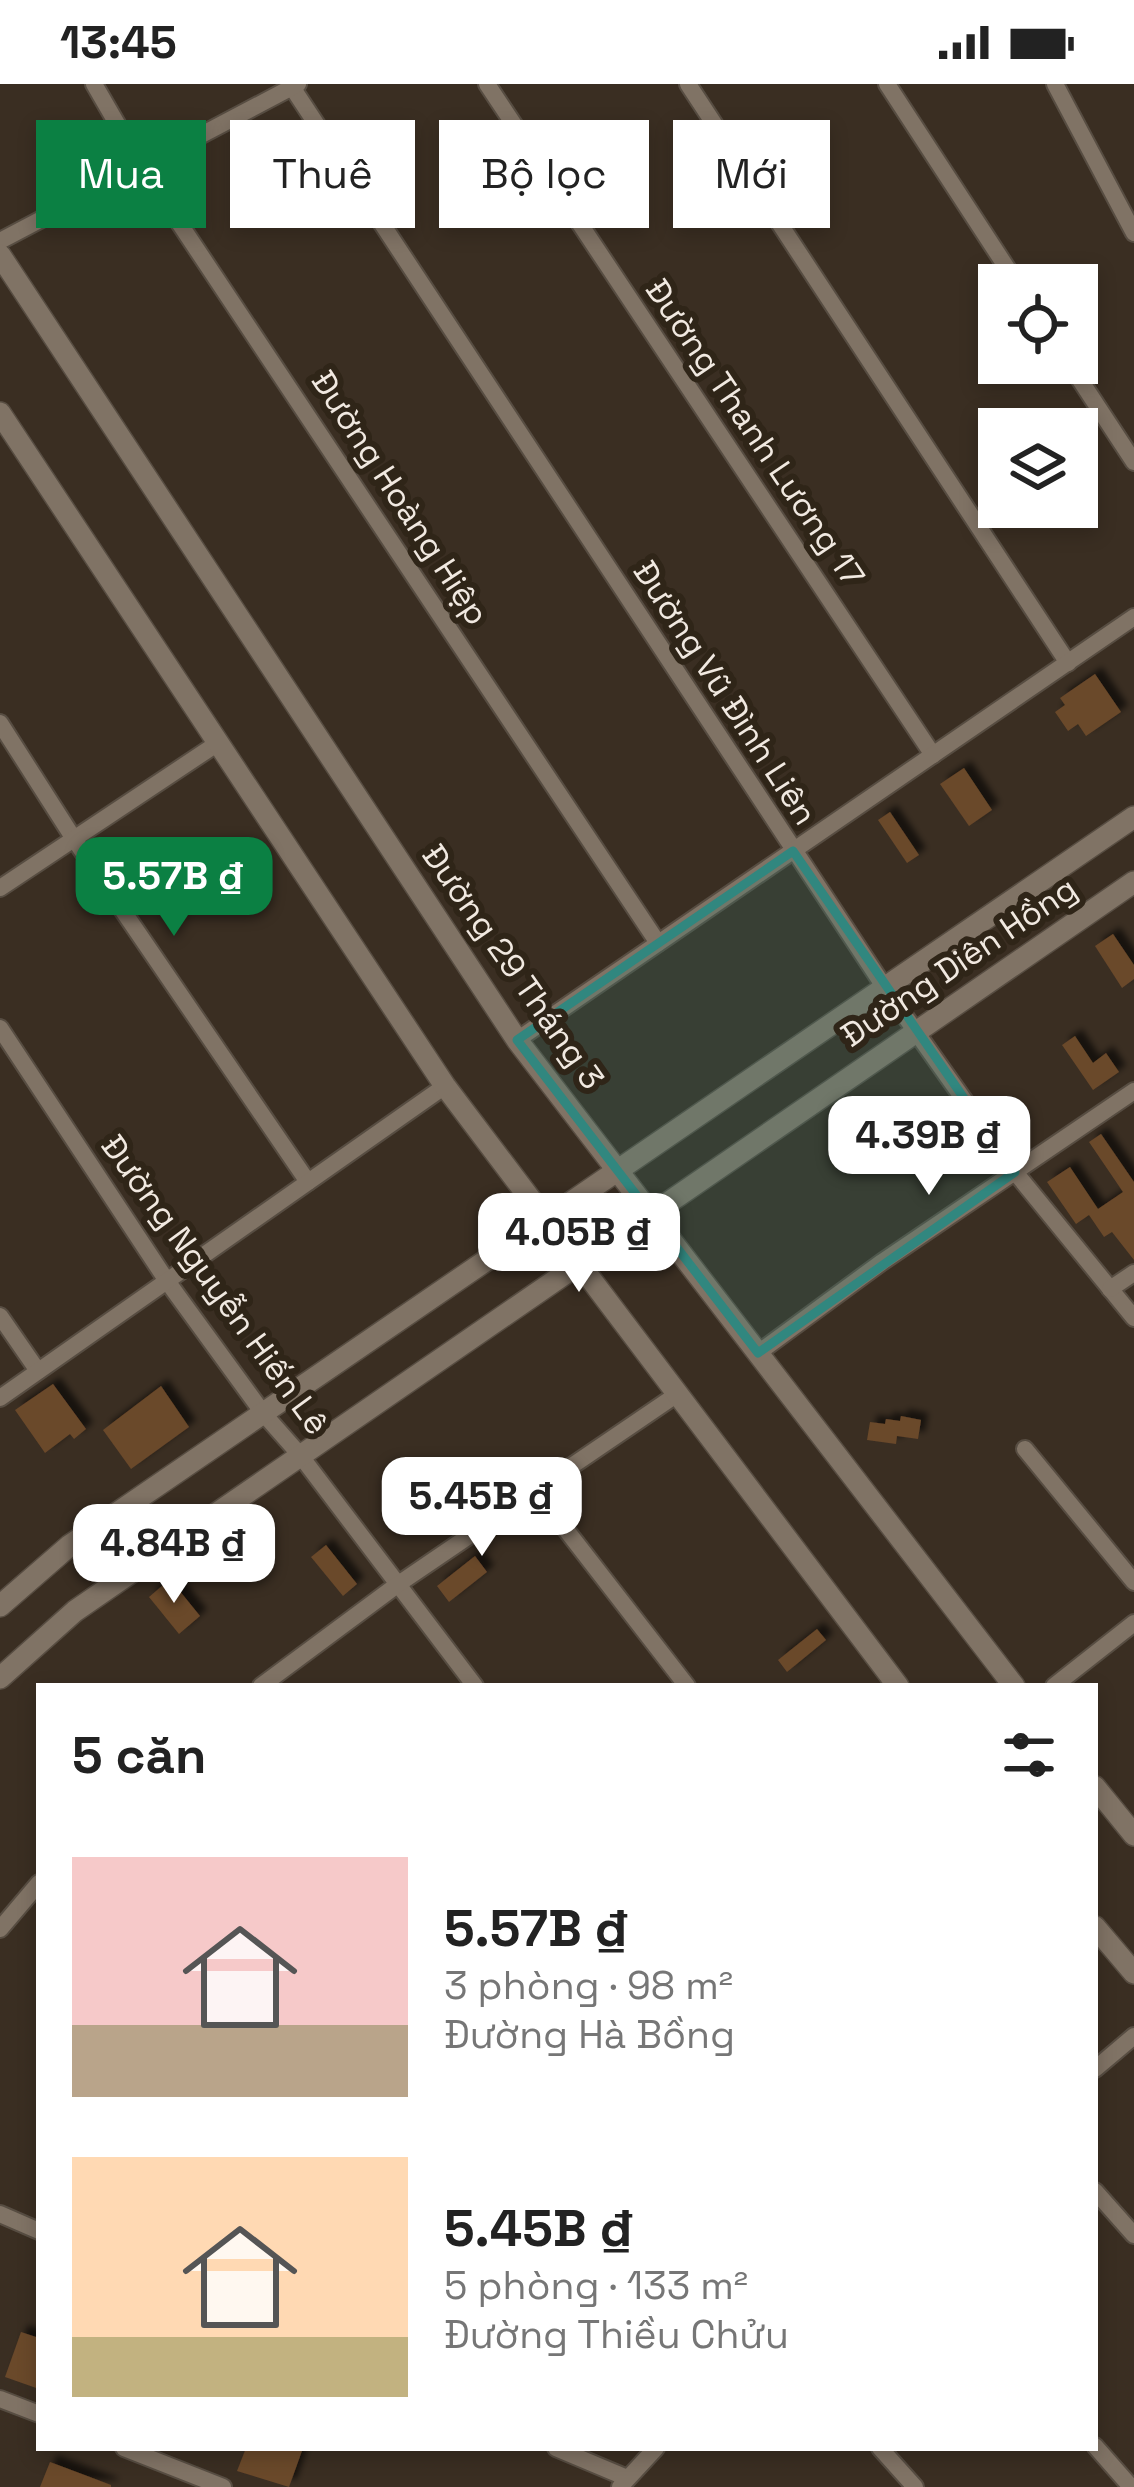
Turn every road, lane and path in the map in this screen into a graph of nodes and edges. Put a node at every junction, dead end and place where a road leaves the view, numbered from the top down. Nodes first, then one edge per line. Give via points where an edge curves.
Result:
1 (94, 84) edge
2 (488, 84) edge
3 (688, 84) edge
4 (887, 84) edge
5 (1054, 84) edge
6 (293, 85) edge
7 (115, 120) edge
8 (206, 132) edge
9 (36, 223) edge
10 (183, 228) edge
11 (1134, 233) edge
12 (0, 242) edge
13 (0, 255) edge
14 (1004, 264) edge
15 (1084, 384) edge
16 (0, 413) edge
17 (1134, 462) edge
18 (1134, 617) edge
19 (1068, 662) junction
20 (0, 723) edge
21 (218, 742) junction
22 (933, 755) junction
23 (1134, 817) edge
24 (74, 839) junction
25 (793, 851) junction
26 (1134, 882) edge
27 (0, 888) edge
28 (658, 943) junction
29 (885, 988) junction
30 (0, 1028) edge
31 (915, 1032) junction
32 (517, 1040) junction
33 (445, 1086) junction
34 (1134, 1090) edge
35 (617, 1171) junction
36 (1015, 1172) junction
37 (308, 1182) junction
38 (650, 1214) junction
39 (544, 1220) junction
40 (576, 1263) junction
41 (1134, 1273) edge
42 (167, 1281) junction
43 (1110, 1289) junction
44 (0, 1316) edge
45 (1134, 1318) edge
46 (758, 1353) junction
47 (38, 1371) junction
48 (676, 1395) junction
49 (0, 1398) edge
50 (262, 1413) junction
51 (1025, 1449) dead end
52 (300, 1455) junction
53 (536, 1491) junction
54 (1134, 1582) edge
55 (398, 1585) junction
56 (0, 1606) edge
57 (1134, 1623) edge
58 (0, 1678) edge
59 (266, 1683) edge
60 (473, 1683) edge
61 (685, 1683) edge
62 (896, 1683) edge
63 (1012, 1683) edge
64 (1058, 1683) edge
65 (1098, 1791) edge
66 (1134, 1835) edge
67 (36, 1887) edge
68 (0, 1929) edge
69 (1098, 1931) edge
70 (1134, 1973) edge
71 (1134, 2036) edge
72 (1098, 2066) edge
73 (1098, 2195) edge
74 (0, 2215) edge
75 (36, 2230) edge
76 (1134, 2235) edge
77 (0, 2399) edge
78 (36, 2413) edge
79 (1098, 2449) edge
80 (132, 2451) edge
81 (562, 2451) edge
82 (653, 2451) edge
83 (883, 2451) edge
84 (623, 2482) edge
85 (223, 2487) edge
86 (915, 2487) edge
87 (1131, 2487) edge

1 - 7 street, Đường Hoàng Hiệp
2 - 22 street, Đường Thanh Lương 17
3 - 19 street
4 - 14 street
5 - 11 street
6 - 8 street
6 - 25 street, Đường Vũ Đình Liên
9 - 12 street
10 - 28 street, Đường Hoàng Hiệp
13 - 32 street, Đường 29 Tháng 3
15 - 17 street
16 - 21 street
18 - 19 street
19 - 22 street
20 - 24 street
21 - 24 street
21 - 33 street
22 - 25 street
23 - 29 street, Đường Diên Hồng
24 - 27 street
24 - 37 street
25 - 28 street
25 - 29 street, Đường Vũ Đình Liên
26 - 31 street, Đường Diên Hồng
28 - 32 street
29 - 31 street, Đường Vũ Đình Liên
29 - 35 street, Đường Diên Hồng
30 - 42 street, Đường Nguyễn Hiến Lê
31 - 36 street, Đường Vũ Đình Liên
31 - 38 street, Đường Diên Hồng
32 - 35 street, Đường 29 Tháng 3
33 - 37 street
33 - 39 street
34 - 36 street
35 - 38 street, Đường 29 Tháng 3
35 - 39 street, Đường Diên Hồng
36 - 43 street, Đường Vũ Đình Liên
36 - 46 street
37 - 42 street
38 - 40 street, Đường Diên Hồng
38 - 46 street, Đường 29 Tháng 3
39 - 40 street
39 - 50 street, Đường Diên Hồng
40 - 48 street
40 - 52 street, Đường Diên Hồng
41 - 43 street
42 - 47 street
42 - 50 street, Đường Nguyễn Hiến Lê
43 - 45 street, Đường Vũ Đình Liên
44 - 47 street
46 - 63 street, Đường 29 Tháng 3
47 - 49 street
48 - 53 street
48 - 62 street
50 - 52 street, Đường Nguyễn Hiến Lê
50 - 56 street, Đường Diên Hồng via 69,1546
51 - 54 street
52 - 55 street, Đường Nguyễn Hiến Lê
52 - 58 street, Đường Diên Hồng via 75,1611
53 - 55 street
53 - 61 street
55 - 59 street
55 - 60 street, Đường Nguyễn Hiến Lê
57 - 64 street
65 - 66 street
67 - 68 street
69 - 70 street
71 - 72 street
73 - 76 street
74 - 75 street
77 - 78 street
79 - 87 street
80 - 85 street
81 - 84 street
82 - 84 street
83 - 86 street

